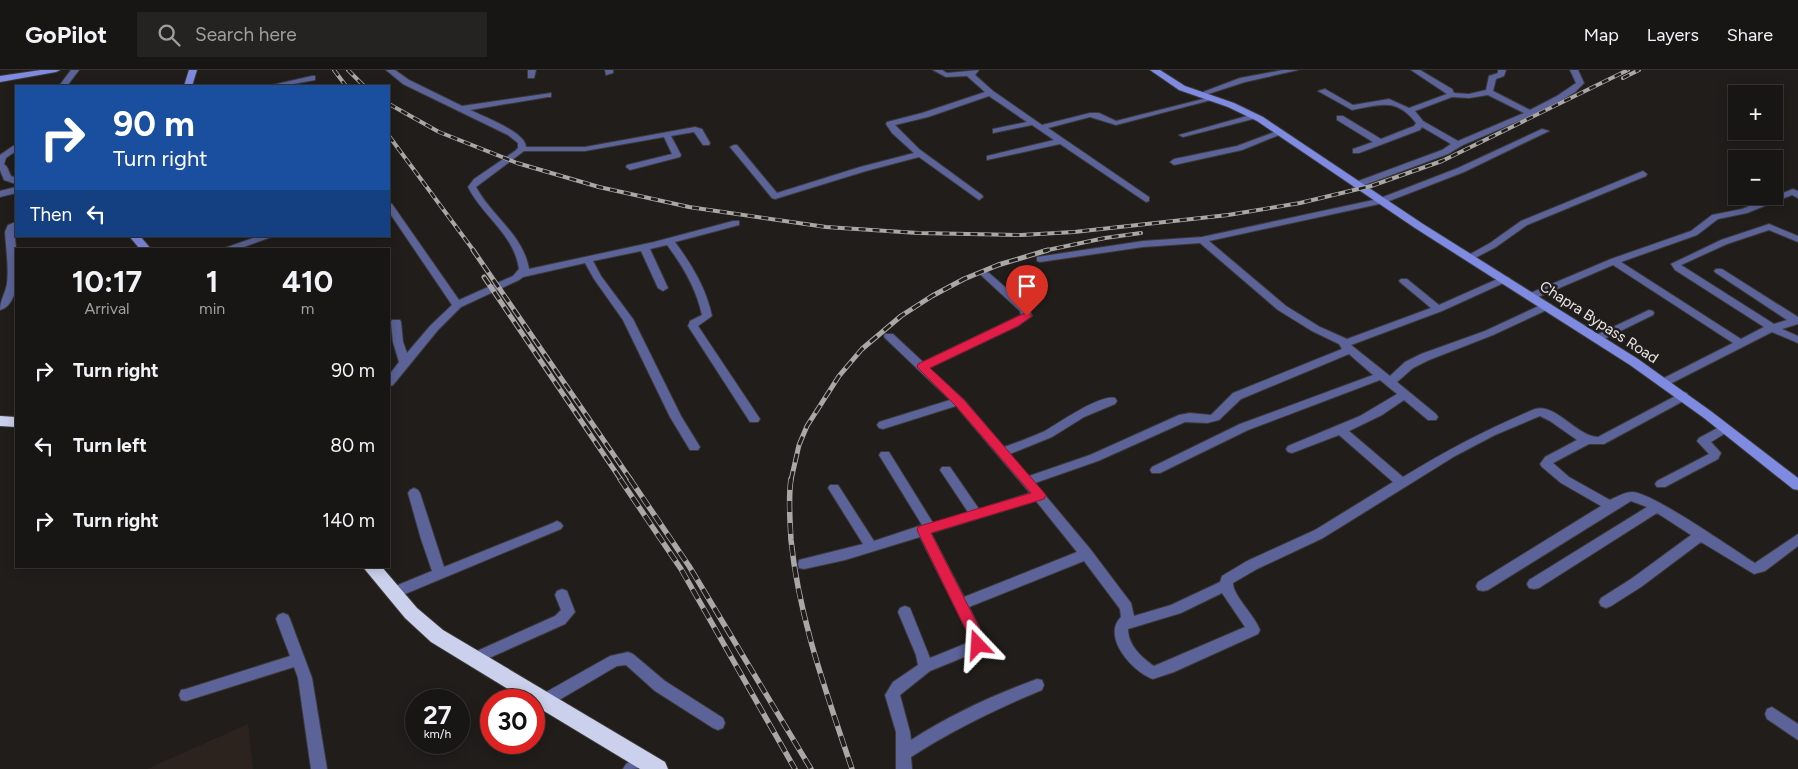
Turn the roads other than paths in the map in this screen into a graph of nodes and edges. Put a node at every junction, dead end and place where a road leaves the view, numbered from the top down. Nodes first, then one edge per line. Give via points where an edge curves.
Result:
1 (56, 70) edge
2 (75, 70) edge
3 (193, 70) edge
4 (391, 70) edge
5 (937, 70) edge
6 (1154, 70) edge
7 (1294, 70) edge
8 (1415, 70) edge
9 (1502, 70) edge
10 (1574, 70) edge
11 (973, 71) edge
12 (312, 78) dead end
13 (0, 79) edge
14 (64, 85) edge
15 (188, 85) edge
16 (277, 85) edge
17 (1322, 91) dead end
18 (1490, 92) junction
19 (990, 93) junction
20 (548, 95) dead end
21 (1199, 95) junction
22 (1451, 95) junction
23 (1211, 99) junction
24 (460, 109) junction
25 (1410, 111) junction
26 (1529, 113) junction
27 (1254, 116) junction
28 (1340, 118) dead end
29 (1032, 123) junction
30 (1420, 123) junction
31 (1040, 128) junction
32 (996, 131) dead end
33 (1545, 131) dead end
34 (666, 133) junction
35 (1280, 133) junction
36 (1182, 135) dead end
37 (1062, 141) junction
38 (1380, 142) junction
39 (706, 143) dead end
40 (1457, 144) junction
41 (734, 147) dead end
42 (15, 149) edge
43 (522, 149) junction
44 (1356, 152) dead end
45 (921, 154) junction
46 (15, 155) edge
47 (990, 158) dead end
48 (1, 162) edge
49 (1174, 162) dead end
50 (630, 167) dead end
51 (1643, 174) dead end
52 (15, 180) edge
53 (1356, 185) junction
54 (15, 190) edge
55 (0, 194) edge
56 (1798, 194) edge
57 (979, 198) dead end
58 (1146, 199) dead end
59 (1378, 199) junction
60 (390, 207) edge
61 (736, 223) dead end
62 (15, 225) edge
63 (135, 237) edge
64 (267, 237) edge
65 (1798, 239) edge
66 (1202, 240) junction
67 (669, 241) junction
68 (644, 247) junction
69 (145, 248) edge
70 (230, 248) edge
71 (1470, 257) junction
72 (1040, 259) dead end
73 (588, 260) junction
74 (1614, 261) junction
75 (1719, 271) dead end
76 (521, 274) junction
77 (986, 275) dead end
78 (1505, 279) junction
79 (1404, 281) dead end
80 (662, 288) dead end
81 (1532, 296) junction
82 (457, 305) junction
83 (1547, 306) junction
84 (0, 308) edge
85 (1438, 308) junction
86 (1649, 313) dead end
87 (1796, 320) edge
88 (396, 322) dead end
89 (1772, 328) junction
90 (888, 336) dead end
91 (1598, 338) junction
92 (1798, 340) edge
93 (1339, 341) junction
94 (1740, 344) junction
95 (1350, 350) junction
96 (405, 363) junction
97 (922, 367) junction
98 (1385, 380) junction
99 (390, 381) edge
100 (1664, 383) junction
101 (1404, 395) junction
102 (1683, 396) junction
103 (958, 401) junction
104 (1111, 401) dead end
105 (1432, 417) dead end
106 (754, 419) dead end
107 (0, 421) edge
108 (15, 422) edge
109 (883, 425) dead end
110 (1725, 428) junction
111 (1340, 430) junction
112 (1587, 440) junction
113 (694, 447) dead end
114 (1292, 449) dead end
115 (1003, 452) junction
116 (886, 455) dead end
117 (946, 470) dead end
118 (1156, 470) dead end
119 (1028, 481) junction
120 (1402, 483) junction
121 (1661, 484) dead end
122 (1798, 485) edge
123 (834, 488) dead end
124 (414, 493) dead end
125 (1040, 495) junction
126 (1610, 506) junction
127 (1657, 507) junction
128 (976, 514) junction
129 (557, 526) dead end
130 (926, 529) junction
131 (1701, 536) junction
132 (1798, 538) edge
133 (871, 547) junction
134 (1087, 554) junction
135 (804, 564) dead end
136 (372, 568) edge
137 (439, 572) junction
138 (1534, 584) dead end
139 (1226, 585) junction
140 (1483, 586) dead end
141 (393, 593) junction
142 (562, 594) dead end
143 (1606, 602) dead end
144 (961, 604) junction
145 (905, 612) dead end
146 (284, 619) dead end
147 (1123, 624) junction
148 (299, 659) junction
149 (472, 659) junction
150 (925, 667) junction
151 (1036, 686) dead end
152 (523, 689) edge
153 (186, 695) dead end
154 (545, 700) edge
155 (545, 702) edge
156 (1772, 714) dead end
157 (718, 723) dead end
158 (1798, 733) edge
159 (904, 753) junction
160 (644, 766) edge
161 (319, 769) edge
162 (904, 769) edge

1 - 13 street
2 - 14 street
3 - 15 street
4 - 24 street via 406,82
5 - 11 street via 946,75
6 - 21 street, Chapra Bypass Road
7 - 21 street via 1253,77
8 - 22 street
9 - 18 street via 1492,78
10 - 26 street via 1580,79 1578,86
11 - 19 street via 972,78
12 - 16 street
17 - 25 street via 1352,108 1389,101
18 - 22 street
18 - 26 street
19 - 29 street
19 - 45 street via 890,124
20 - 24 street
21 - 23 street, Chapra Bypass Road
22 - 25 street
23 - 27 street, Chapra Bypass Road
23 - 31 street via 1120,122 1109,122 1093,115
24 - 43 street via 518,137
25 - 30 street
26 - 40 street
27 - 35 street, Chapra Bypass Road
27 - 36 street
28 - 38 street
29 - 31 street
29 - 32 street
30 - 38 street via 1417,128
30 - 40 street
31 - 37 street
33 - 59 street via 1461,170
34 - 39 street via 697,129
34 - 43 street via 585,149
34 - 50 street via 677,155
35 - 49 street via 1239,148
35 - 53 street, Chapra Bypass Road
37 - 47 street
37 - 58 street
38 - 44 street
40 - 53 street
41 - 45 street via 775,196
42 - 48 street
43 - 76 street via 477,180 472,187 506,230 520,254 524,270
45 - 57 street
46 - 48 street
48 - 52 street via 7,178
51 - 71 street via 1524,223
53 - 59 street, Chapra Bypass Road
54 - 55 street
56 - 74 street via 1793,192 1744,211 1715,217 1694,233
59 - 66 street
59 - 71 street, Chapra Bypass Road
60 - 82 street
61 - 67 street
62 - 84 street via 10,232 11,288 8,301
63 - 69 street
64 - 70 street
65 - 89 street via 1769,227 1724,242 1676,264
66 - 72 street via 1143,244
66 - 93 street via 1282,308
67 - 68 street
67 - 106 street via 688,266 699,288 706,316 692,326
68 - 73 street
68 - 80 street
71 - 78 street, Chapra Bypass Road
73 - 76 street
73 - 113 street via 628,319
74 - 81 street
74 - 94 street
75 - 87 street
76 - 82 street
77 - 97 street via 1024,309 1027,316
78 - 81 street, Chapra Bypass Road
78 - 85 street
79 - 85 street
81 - 83 street, Chapra Bypass Road
82 - 96 street
83 - 91 street, Chapra Bypass Road
83 - 98 street via 1484,335 1424,357
85 - 93 street via 1361,339 1346,343
86 - 91 street
87 - 89 street
88 - 96 street
89 - 92 street
89 - 94 street
90 - 97 street
91 - 100 street, Chapra Bypass Road
93 - 95 street
94 - 100 street
95 - 98 street
95 - 119 street via 1237,396 1226,404 1221,414 1214,417 1183,418 1094,458
96 - 99 street
97 - 103 street
98 - 101 street
98 - 118 street via 1244,427
100 - 102 street, Chapra Bypass Road
101 - 105 street
101 - 111 street
102 - 110 street, Chapra Bypass Road
102 - 112 street via 1605,439
103 - 109 street
103 - 115 street
104 - 115 street via 1080,414 1048,434
107 - 108 highway
110 - 121 street via 1703,441 1715,453 1714,456
110 - 122 street, Chapra Bypass Road
111 - 114 street
111 - 120 street
112 - 120 street via 1549,414 1536,412 1458,450
112 - 126 street via 1546,464 1565,480
115 - 119 street
116 - 130 street
117 - 128 street
119 - 125 street
120 - 139 street via 1319,534 1233,576
123 - 133 street
124 - 137 street
125 - 128 street
125 - 134 street
126 - 127 street via 1630,496
126 - 140 street
127 - 131 street
127 - 138 street
128 - 130 street
129 - 137 street
130 - 133 street
130 - 144 street
131 - 132 street via 1749,567 1758,569
131 - 143 street
133 - 135 street
134 - 144 street
134 - 147 street via 1126,607 1128,619
136 - 141 highway
137 - 141 street
139 - 147 street via 1178,610 1149,620
139 - 147 street via 1253,630 1169,668 1153,673 1141,666 1122,636
141 - 149 highway via 437,636
142 - 149 street via 568,612 560,620
144 - 150 street via 978,645
145 - 150 street
146 - 148 street
148 - 153 street
148 - 161 street via 310,704
149 - 152 highway
150 - 159 street via 892,695 903,732
151 - 159 street via 954,722
154 - 157 street via 616,660 628,658 660,686
155 - 160 highway
156 - 158 street
159 - 162 street

